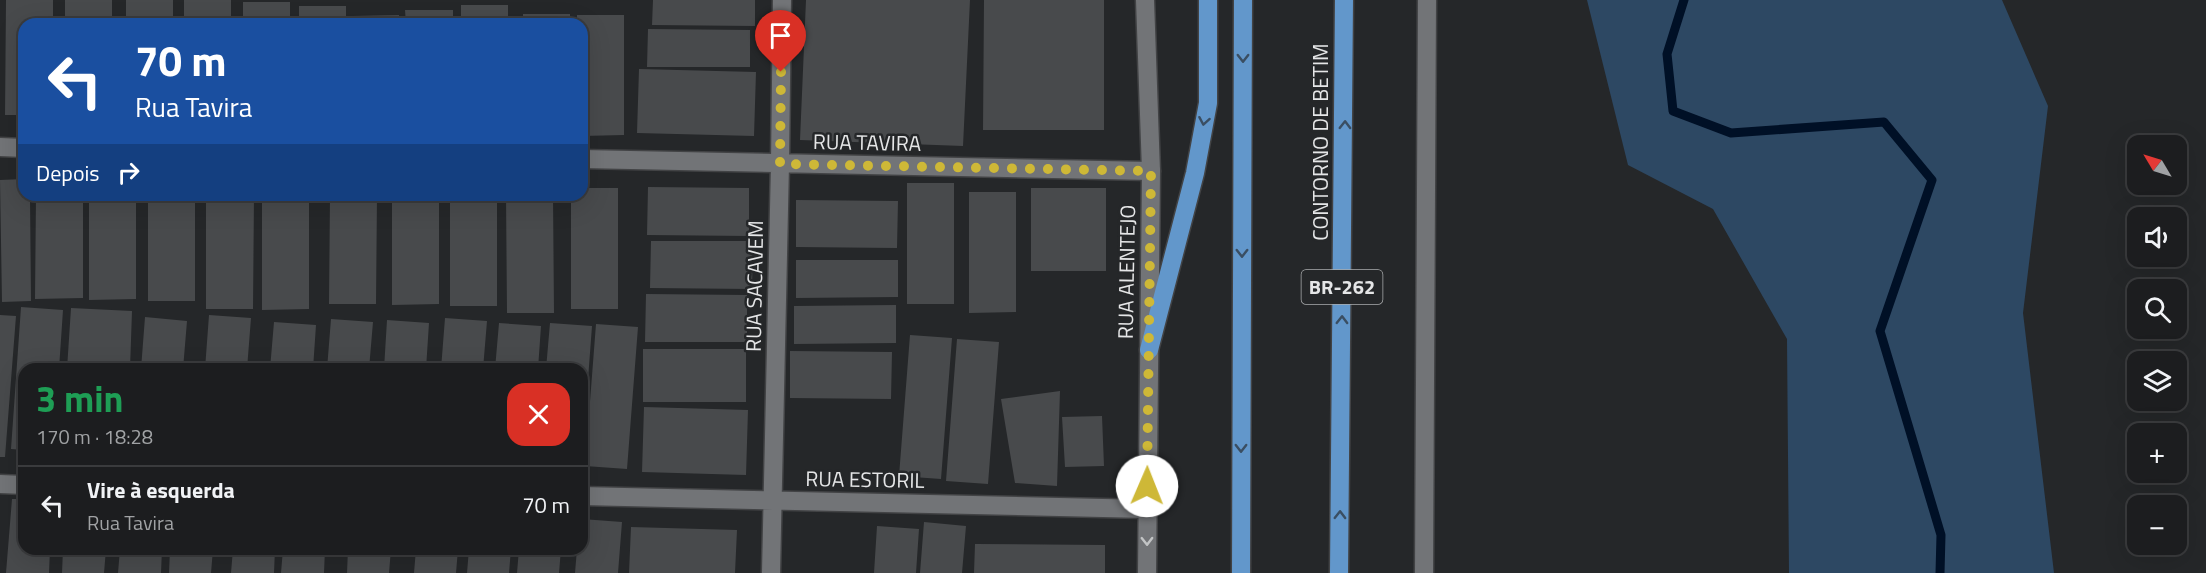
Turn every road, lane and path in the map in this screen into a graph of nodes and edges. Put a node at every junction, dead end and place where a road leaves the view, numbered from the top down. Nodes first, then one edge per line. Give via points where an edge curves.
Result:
1 (782, 0) edge
2 (1145, 0) edge
3 (1208, 0) edge
4 (1243, 0) edge
5 (1344, 0) edge
6 (1426, 0) edge
7 (0, 147) edge
8 (18, 148) edge
9 (588, 159) edge
10 (780, 164) junction
11 (1151, 171) junction
12 (1149, 350) junction
13 (0, 484) edge
14 (18, 485) edge
15 (588, 496) edge
16 (772, 500) junction
17 (1146, 509) junction
18 (771, 573) edge
19 (1147, 573) edge
20 (1241, 573) edge
21 (1339, 573) edge
22 (1424, 573) edge

1 - 10 street, RUA SACAVEM
2 - 11 street, RUA ALENTEJO
3 -> 12 highway via 1206,112 1195,173
4 -> 20 highway
21 -> 5 highway, CONTORNO DE BETIM / BR-262
6 - 22 street
7 - 8 street
9 - 10 street, RUA TAVIRA
10 - 11 street, RUA TAVIRA
10 - 16 street, RUA SACAVEM
11 - 12 street, RUA ALENTEJO
12 - 17 street, RUA ALENTEJO
13 - 14 street
15 - 16 street, RUA ESTORIL
16 - 17 street, RUA ESTORIL
16 - 18 street, RUA SACAVEM
17 -> 19 street, RUA ALENTEJO

